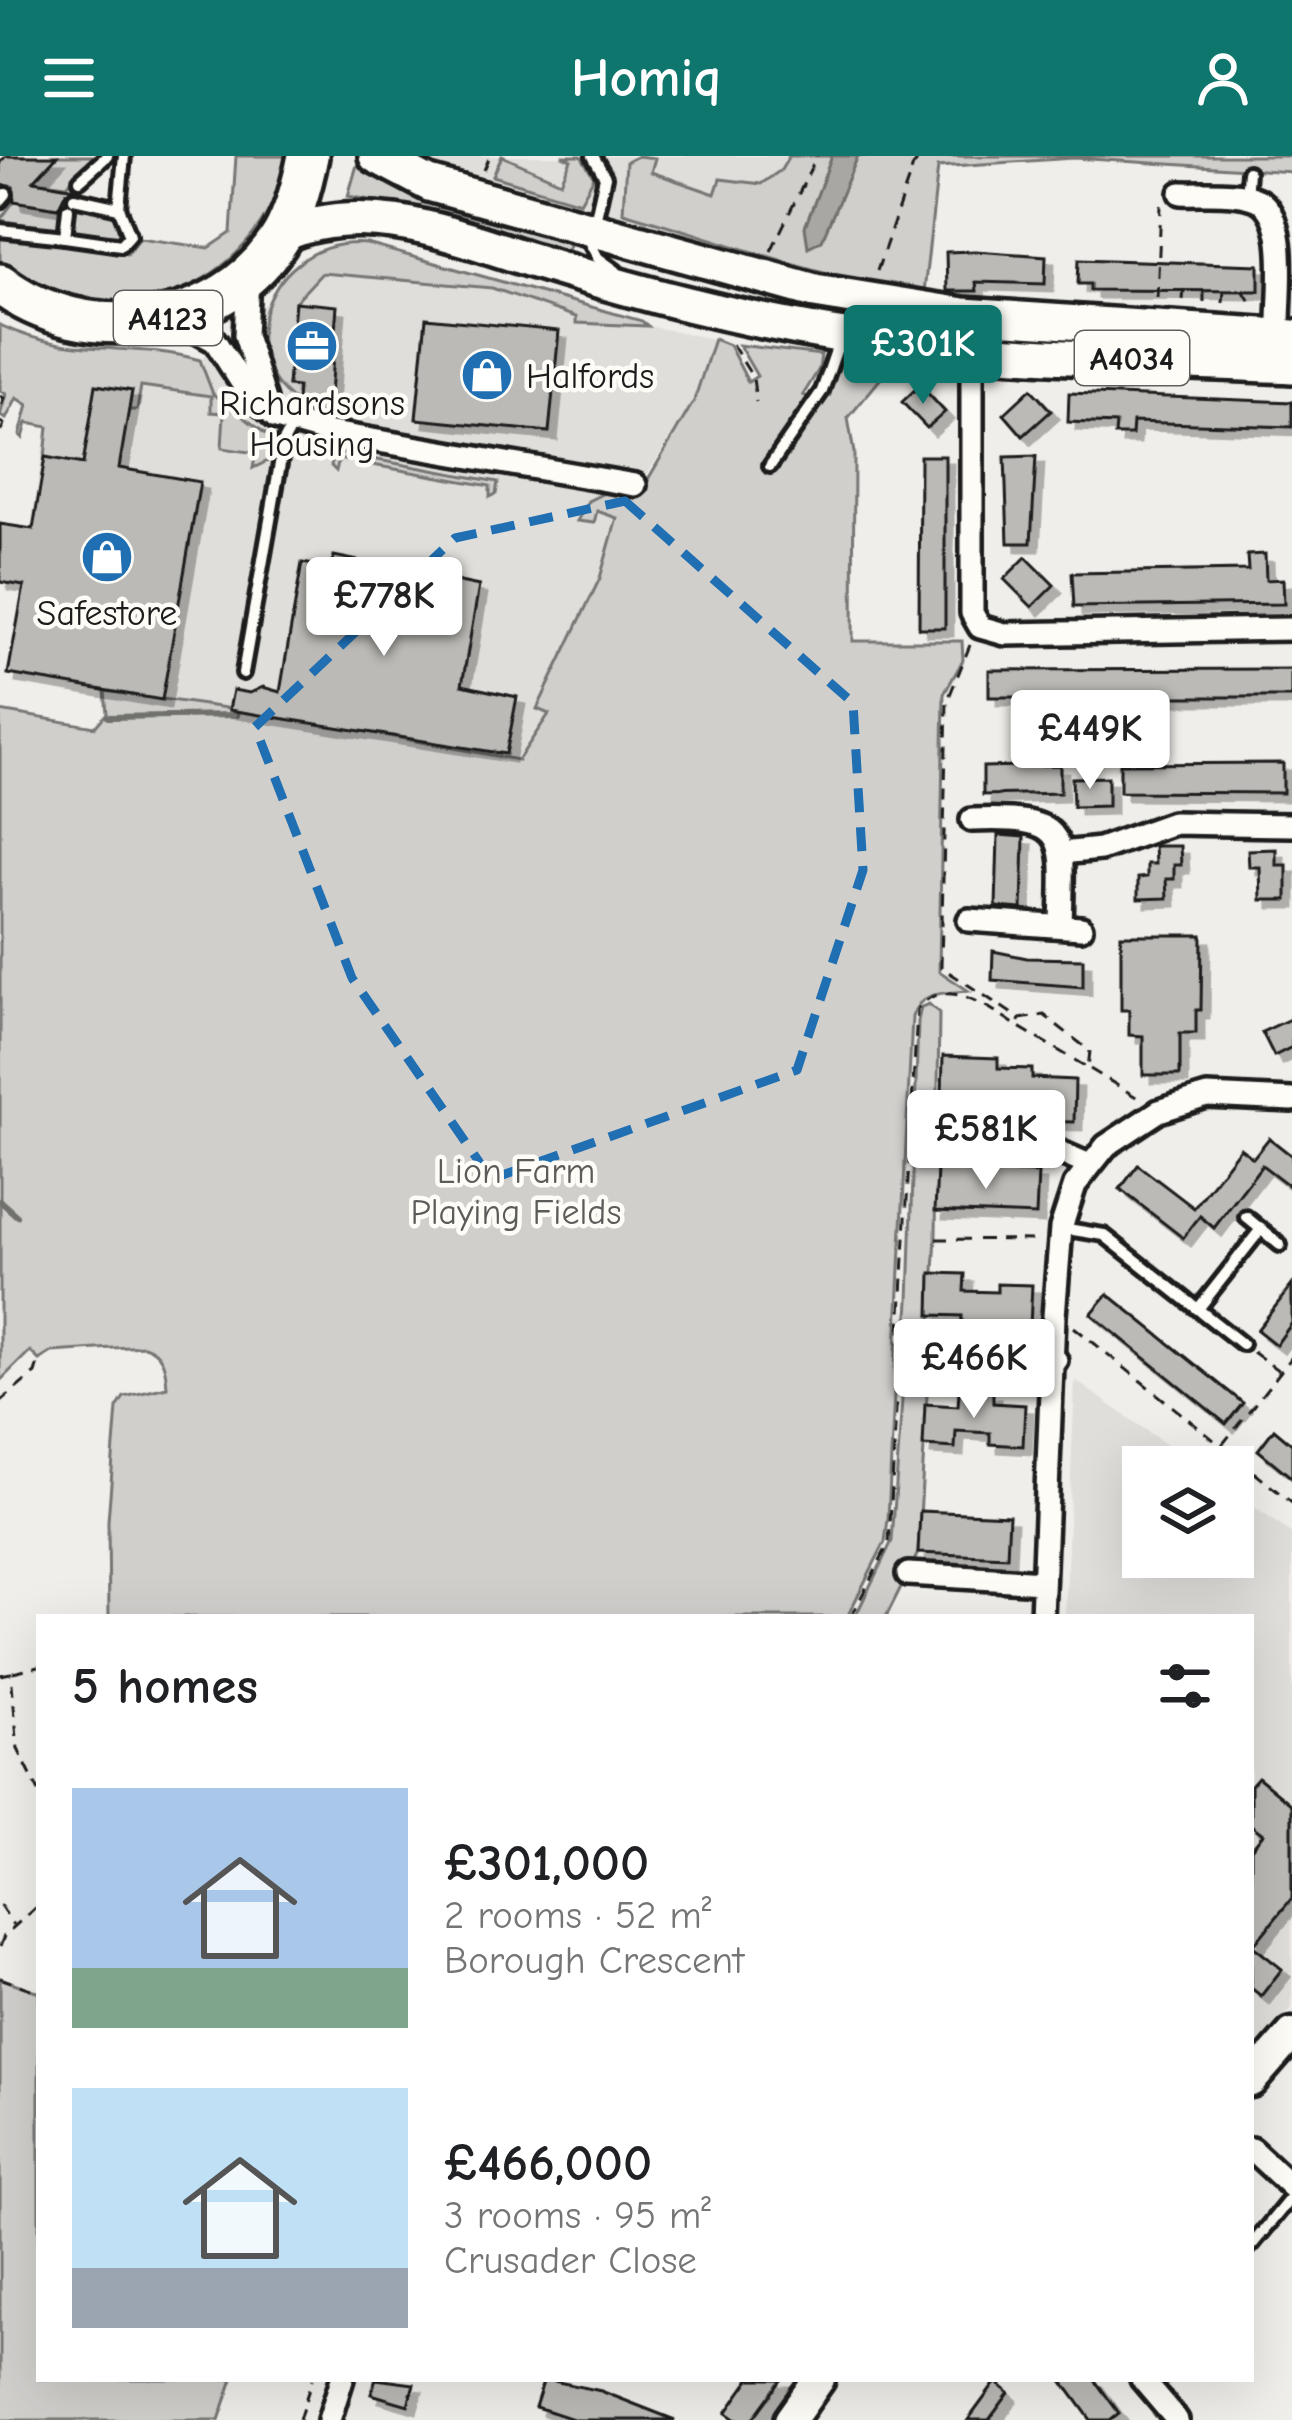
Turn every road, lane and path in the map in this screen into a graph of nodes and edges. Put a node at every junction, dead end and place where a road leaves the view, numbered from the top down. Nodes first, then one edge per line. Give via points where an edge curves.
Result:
1 (107, 156) edge
2 (124, 156) edge
3 (308, 156) edge
4 (376, 156) edge
5 (592, 156) edge
6 (817, 156) edge
7 (922, 156) edge
8 (1248, 172) dead end
9 (80, 180) dead end
10 (1246, 196) junction
11 (1171, 198) joint
12 (119, 208) junction
13 (0, 230) edge
14 (592, 230) junction
15 (282, 235) junction
16 (65, 237) junction
17 (767, 258) dead end
18 (250, 271) junction
19 (876, 274) dead end
20 (1243, 290) dead end
21 (815, 291) junction
22 (9, 294) edge
23 (1265, 295) dead end
24 (1156, 303) dead end
25 (170, 317) junction
26 (742, 318) junction
27 (841, 335) junction
28 (1288, 347) edge
29 (972, 351) junction
30 (0, 397) edge
31 (756, 403) dead end
32 (0, 409) edge
33 (0, 422) edge
34 (294, 422) junction
35 (0, 433) edge
36 (770, 466) dead end
37 (635, 485) dead end
38 (980, 627) junction
39 (1292, 629) edge
40 (243, 673) dead end
41 (972, 820) dead end
42 (1292, 825) edge
43 (1062, 853) junction
44 (968, 920) dead end
45 (1020, 1019) junction
46 (1017, 1026) junction
47 (1088, 1068) junction
48 (1292, 1100) edge
49 (1159, 1112) junction
50 (946, 1140) dead end
51 (1089, 1165) junction
52 (1246, 1216) dead end
53 (1261, 1229) junction
54 (1061, 1234) junction
55 (936, 1239) dead end
56 (1280, 1245) dead end
57 (1198, 1309) junction
58 (1054, 1325) junction
59 (1241, 1343) joint
60 (944, 1354) dead end
61 (1292, 1358) edge
62 (38, 1360) dead end
63 (1055, 1360) junction
64 (1280, 1372) junction
65 (0, 1402) edge
66 (1221, 1446) joint
67 (1254, 1472) edge
68 (1292, 1503) edge
69 (908, 1574) dead end
70 (1043, 1582) junction
71 (853, 1614) edge
72 (1042, 1614) edge
73 (36, 1667) edge
74 (11, 1673) junction
75 (0, 1675) edge
76 (36, 1786) edge
77 (0, 1905) edge
78 (36, 1907) edge
79 (14, 1926) junction
80 (0, 1947) edge
81 (0, 1978) edge
82 (36, 1991) edge
83 (1292, 2034) edge
84 (1254, 2078) edge
85 (1254, 2152) edge
86 (1292, 2186) edge
87 (1292, 2196) edge
88 (1254, 2242) edge
89 (311, 2382) edge
90 (341, 2382) edge
91 (817, 2382) edge
92 (1144, 2382) edge
93 (1166, 2416) edge
94 (299, 2420) edge
95 (329, 2420) edge
96 (790, 2420) edge

1 - 9 lane
2 - 12 lane
3 - 15 highway, A4123
4 - 14 main road, A4034 via 429,184
5 - 14 lane via 605,177
6 - 17 path
7 - 19 path
8 - 10 lane
10 - 11 street
10 - 28 street via 1278,223
11 - 24 path
12 - 16 lane via 71,204
12 - 16 lane via 130,235 121,244
13 - 16 lane
14 - 21 main road, A4034
14 - 26 lane via 590,243 608,269 695,293
15 - 18 highway, A4123
15 - 26 main road, A4034 via 342,216 395,222
18 - 25 highway, A4123
18 - 34 street via 243,319 252,366 265,400
20 - 23 path via 1253,307
21 - 28 main road, A4034 via 964,316
21 - 29 street via 888,319 962,332
22 - 25 highway, A4123 via 65,319
25 - 34 street via 215,341 260,404
26 - 27 main road, A4034
26 - 31 path via 728,338 753,378
27 - 29 main road, A4034
27 - 36 lane via 822,391
28 - 29 main road, A4034
29 - 38 street via 972,613
30 - 32 path
33 - 35 path
34 - 37 street
34 - 40 lane via 284,441
38 - 39 street via 1005,634
38 - 45 path via 947,701 941,967
41 - 43 street via 1026,818 1050,830
42 - 43 street via 1174,823
43 - 44 street via 1062,926
45 - 46 path
45 - 47 path via 1044,1016 1090,1052
46 - 47 path
46 - 71 path via 970,995 932,997 916,1010 892,1517 889,1543
47 - 49 path
48 - 49 street via 1208,1096
49 - 51 street via 1129,1126
50 - 51 street via 1050,1148
51 - 54 street
52 - 53 lane
53 - 56 lane
53 - 57 lane
54 - 55 path
54 - 57 lane via 1104,1235
54 - 58 street
57 - 59 lane
58 - 63 street
58 - 66 path via 1073,1326
59 - 64 path
60 - 63 street
61 - 64 path
62 - 65 path via 35,1373
63 - 70 street
64 - 66 path
67 - 68 path
69 - 70 street
70 - 72 street
73 - 74 path
74 - 75 path
74 - 76 path via 19,1749
77 - 79 path
78 - 79 path
79 - 80 path
81 - 82 path
83 - 84 street
85 - 86 street
87 - 88 lane
89 - 94 path
90 - 95 street
91 - 96 street
92 - 93 street

